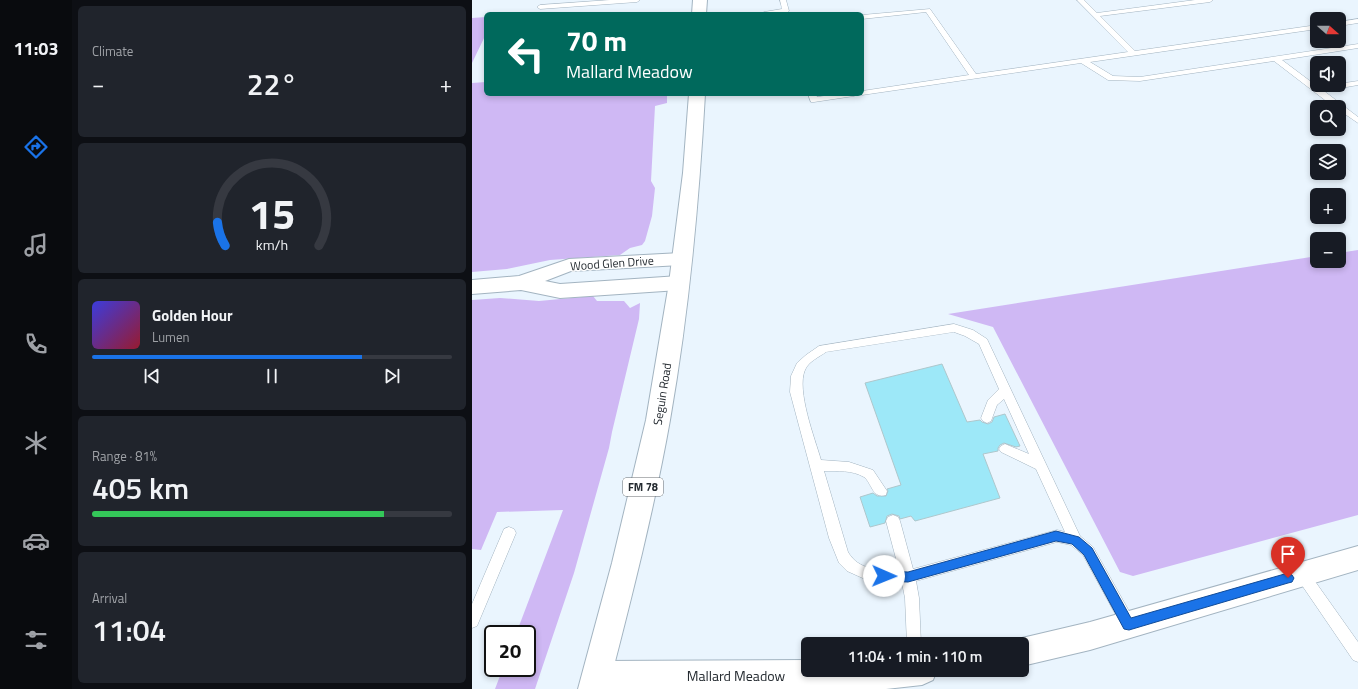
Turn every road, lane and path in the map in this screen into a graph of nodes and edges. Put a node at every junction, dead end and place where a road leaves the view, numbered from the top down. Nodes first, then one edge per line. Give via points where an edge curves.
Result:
1 (632, 0) edge
2 (637, 0) edge
3 (700, 0) edge
4 (783, 0) edge
5 (1080, 0) edge
6 (1210, 0) edge
7 (540, 7) dead end
8 (699, 12) edge
9 (786, 12) edge
10 (1095, 15) junction
11 (864, 17) edge
12 (1358, 21) edge
13 (1346, 23) edge
14 (1310, 28) edge
15 (1358, 46) edge
16 (1133, 53) junction
17 (1276, 59) junction
18 (1082, 60) junction
19 (974, 76) junction
20 (1358, 83) edge
21 (1310, 85) edge
22 (1346, 85) edge
23 (1320, 92) edge
24 (864, 93) edge
25 (697, 96) edge
26 (813, 96) edge
27 (841, 96) edge
28 (1358, 121) edge
29 (680, 271) junction
30 (472, 287) edge
31 (1006, 390) junction
32 (988, 418) dead end
33 (1005, 449) dead end
34 (1040, 464) junction
35 (816, 465) junction
36 (881, 491) dead end
37 (893, 520) dead end
38 (509, 533) dead end
39 (1075, 540) junction
40 (1358, 558) edge
41 (1302, 574) junction
42 (908, 577) junction
43 (472, 621) edge
44 (1129, 625) junction
45 (915, 637) edge
46 (1029, 650) edge
47 (1358, 655) edge
48 (801, 677) edge
49 (595, 682) edge

1 - 2 lane
1 - 7 lane
3 - 8 main road
4 - 9 lane
5 - 10 lane
6 - 10 lane
10 - 16 lane
11 - 19 lane via 928,10
12 - 13 lane
14 - 16 lane
15 - 17 lane
16 - 18 lane
17 - 18 lane via 1140,79 1112,78
17 - 21 lane
18 - 19 lane
19 - 24 lane
20 - 22 lane
23 - 28 lane
25 - 29 main road, Seguin Road / FM 78 via 692,173
26 - 27 lane via 814,100
29 - 30 main road, Wood Glen Drive via 560,291 521,283
29 - 49 main road, Seguin Road / FM 78 via 658,420 626,563
31 - 32 lane via 992,403
31 - 34 lane
31 - 35 lane via 983,342 969,333 954,328 823,349 807,359 799,368 796,377 796,392
33 - 34 lane
34 - 39 lane
35 - 36 lane via 849,467 869,474
35 - 42 lane via 836,538 846,561 872,576
37 - 42 lane
38 - 43 lane
39 - 42 lane via 1056,536
39 - 44 lane via 1088,551
40 - 41 main road
41 - 44 main road
41 - 47 lane
42 - 45 lane
44 - 46 main road
48 - 49 main road, Mallard Meadow

